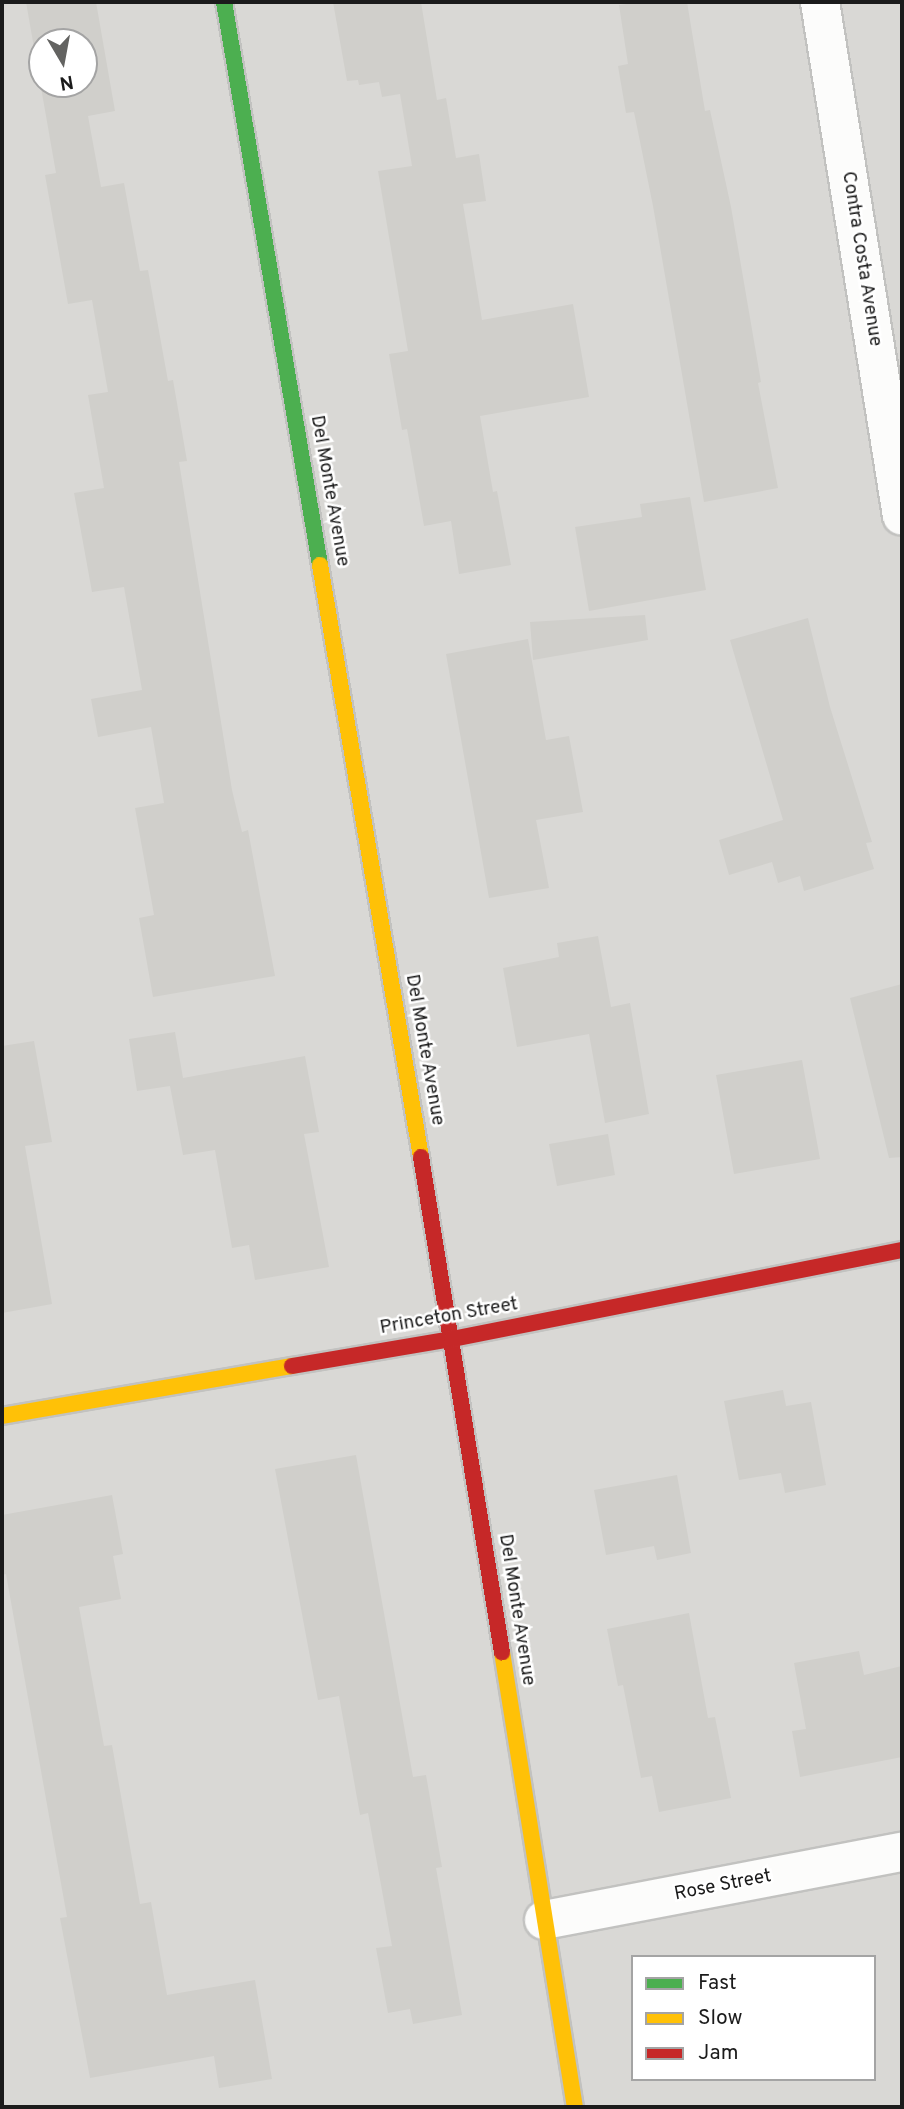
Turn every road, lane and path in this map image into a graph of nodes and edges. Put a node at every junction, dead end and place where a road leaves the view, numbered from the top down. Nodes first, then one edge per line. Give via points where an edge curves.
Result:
1 (224, 2) edge
2 (820, 2) edge
3 (902, 516) edge
4 (902, 1250) edge
5 (452, 1339) junction
6 (2, 1416) edge
7 (902, 1852) edge
8 (544, 1920) junction
9 (575, 2107) edge

1 - 5 street, Del Monte Avenue
2 - 3 street, Contra Costa Avenue
4 - 5 street, Princeton Street
5 - 6 street, Princeton Street
5 - 8 street, Del Monte Avenue
7 - 8 street, Rose Street
8 - 9 street, Del Monte Avenue

